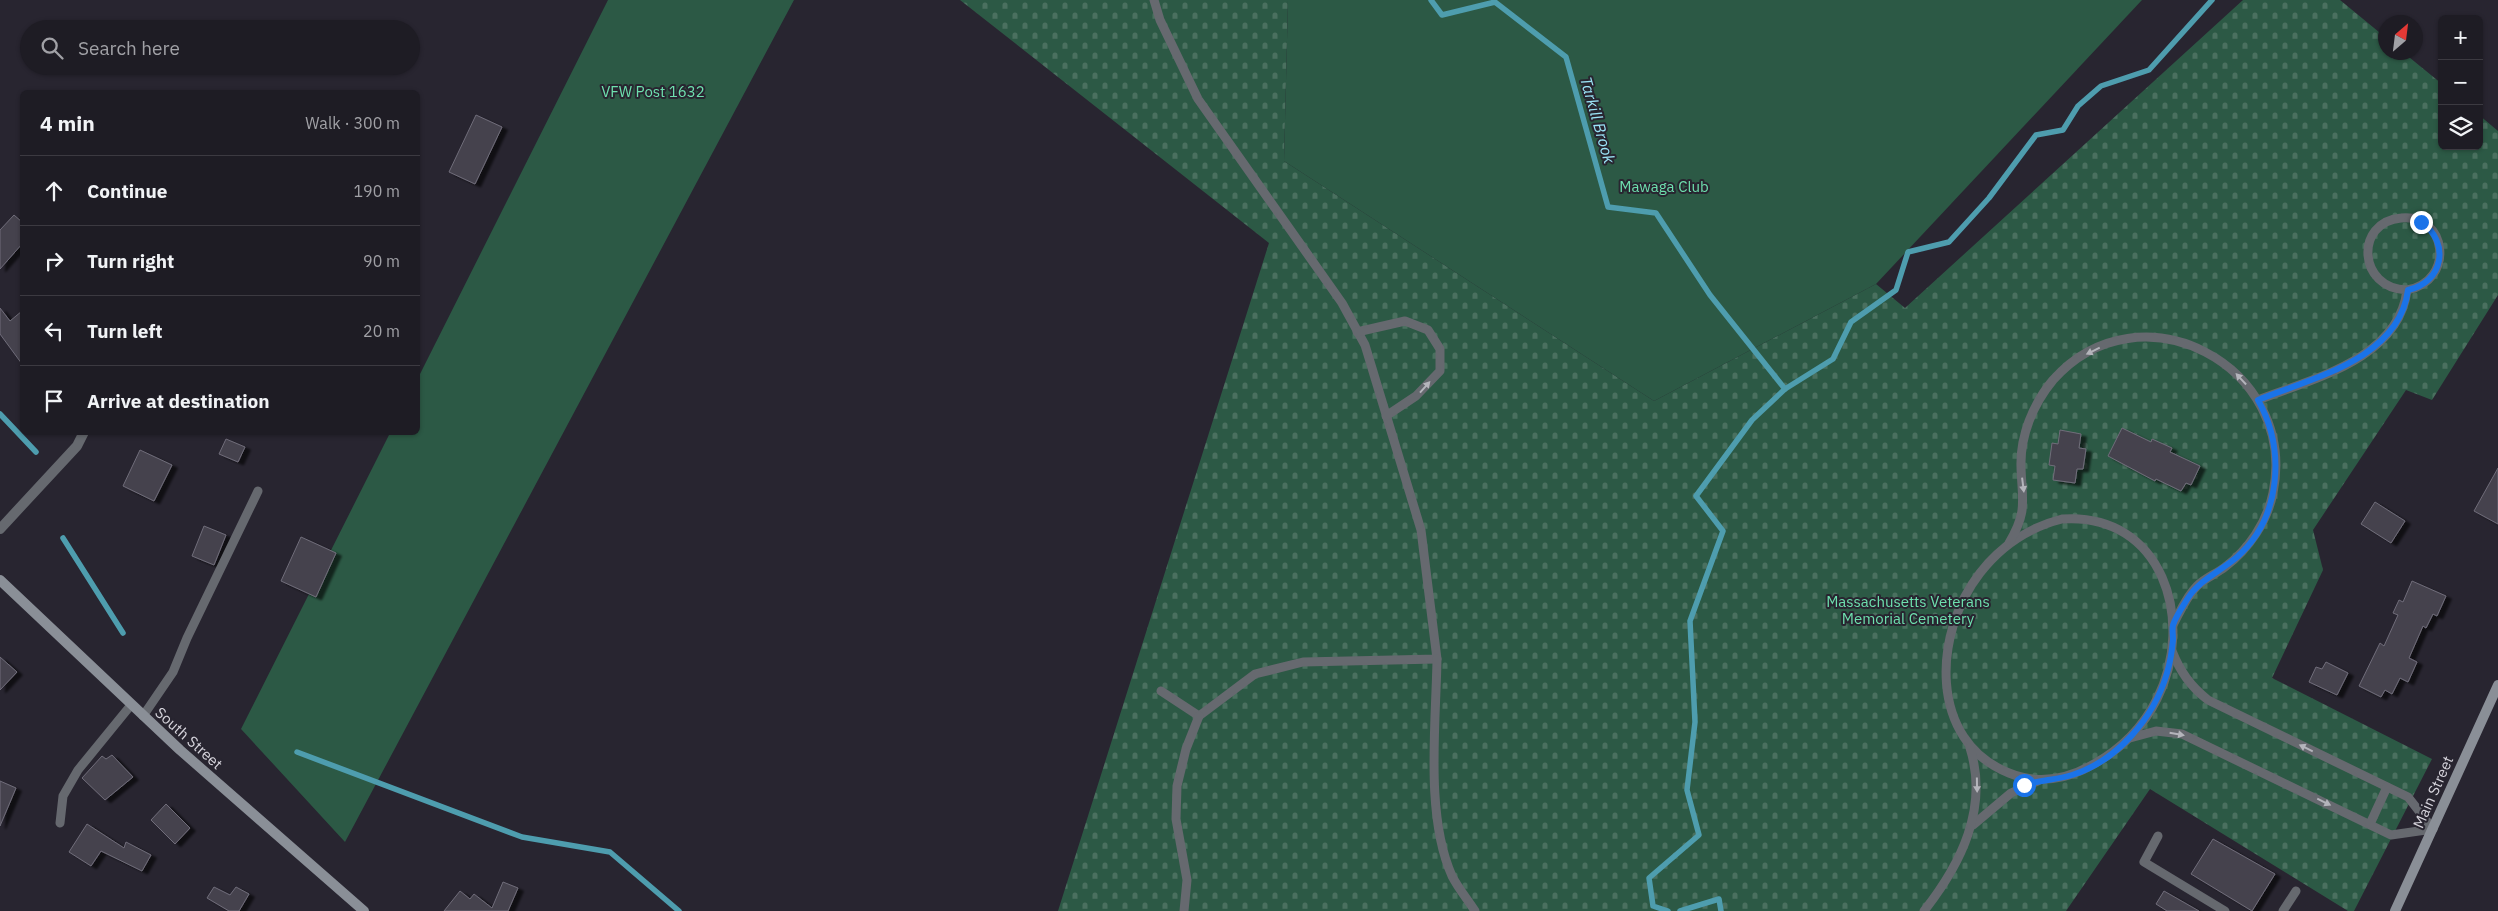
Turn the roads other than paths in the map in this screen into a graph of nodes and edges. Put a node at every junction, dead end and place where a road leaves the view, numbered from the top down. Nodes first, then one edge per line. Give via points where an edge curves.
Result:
1 (1154, 0) edge
2 (2408, 290) junction
3 (1357, 332) junction
4 (2258, 400) junction
5 (1386, 416) junction
6 (82, 435) edge
7 (258, 491) dead end
8 (0, 529) edge
9 (2008, 545) junction
10 (0, 580) edge
11 (2173, 625) junction
12 (2172, 650) junction
13 (1437, 660) junction
14 (2498, 685) edge
15 (1161, 691) dead end
16 (131, 704) junction
17 (143, 716) junction
18 (1198, 716) junction
19 (2129, 738) junction
20 (1970, 745) junction
21 (2043, 779) junction
22 (2387, 787) junction
23 (60, 823) dead end
24 (2370, 824) junction
25 (1972, 825) junction
26 (2432, 829) junction
27 (2158, 836) dead end
28 (2296, 891) dead end
29 (364, 911) edge
30 (1184, 911) edge
31 (1475, 911) edge
32 (1924, 911) edge
33 (2225, 911) edge
34 (2283, 911) edge
35 (2395, 911) edge

1 - 3 lane via 1160,20 1198,99 1342,302
2 - 2 lane via 2382,283 2368,261 2368,246 2374,233 2385,223 2400,218 2414,219 2428,226 2437,238 2441,255 2440,264 2431,279 2416,289
2 - 4 lane via 2404,306 2388,335 2363,356
3 - 5 lane via 1365,345
5 -> 3 lane via 1416,396 1440,371 1440,350 1428,330 1405,321
4 -> 9 lane via 2230,367 2208,352 2183,342 2130,339 2096,348 2053,380 2033,411 2022,447 2024,507
4 - 11 lane via 2270,424 2276,459 2274,486 2267,511 2250,542 2232,561 2197,586
5 - 13 lane via 1421,530
6 - 8 street via 77,446
7 - 17 lane via 187,638 174,672
9 - 11 lane via 2033,529 2062,519 2092,520 2112,526 2138,543 2157,566 2169,594
9 - 20 lane via 1989,562 1969,588 1949,642 1946,667 1948,699 1953,719
10 - 16 street, South Street
11 - 12 lane
12 - 19 lane via 2158,698
22 -> 12 lane via 2208,700 2183,674
13 - 18 lane via 1303,662 1255,674
13 - 31 lane via 1434,771 1437,821 1452,876
14 - 26 street, Main Street
15 - 18 lane
16 - 17 street, South Street
16 - 23 lane via 78,770 63,796
17 - 29 street, South Street
18 - 30 lane via 1177,786 1176,819 1187,880
19 - 21 lane via 2110,755 2083,771
19 -> 24 lane via 2156,731 2191,737
20 - 21 lane via 1984,760 2002,770 2022,777
20 -> 25 lane via 1978,789
21 - 25 lane via 2011,792
22 - 24 lane
22 - 26 lane via 2408,797
24 - 26 lane via 2391,835
25 - 32 lane via 1942,885
26 - 35 street, Main Street
27 - 33 lane via 2144,862
28 - 34 lane

